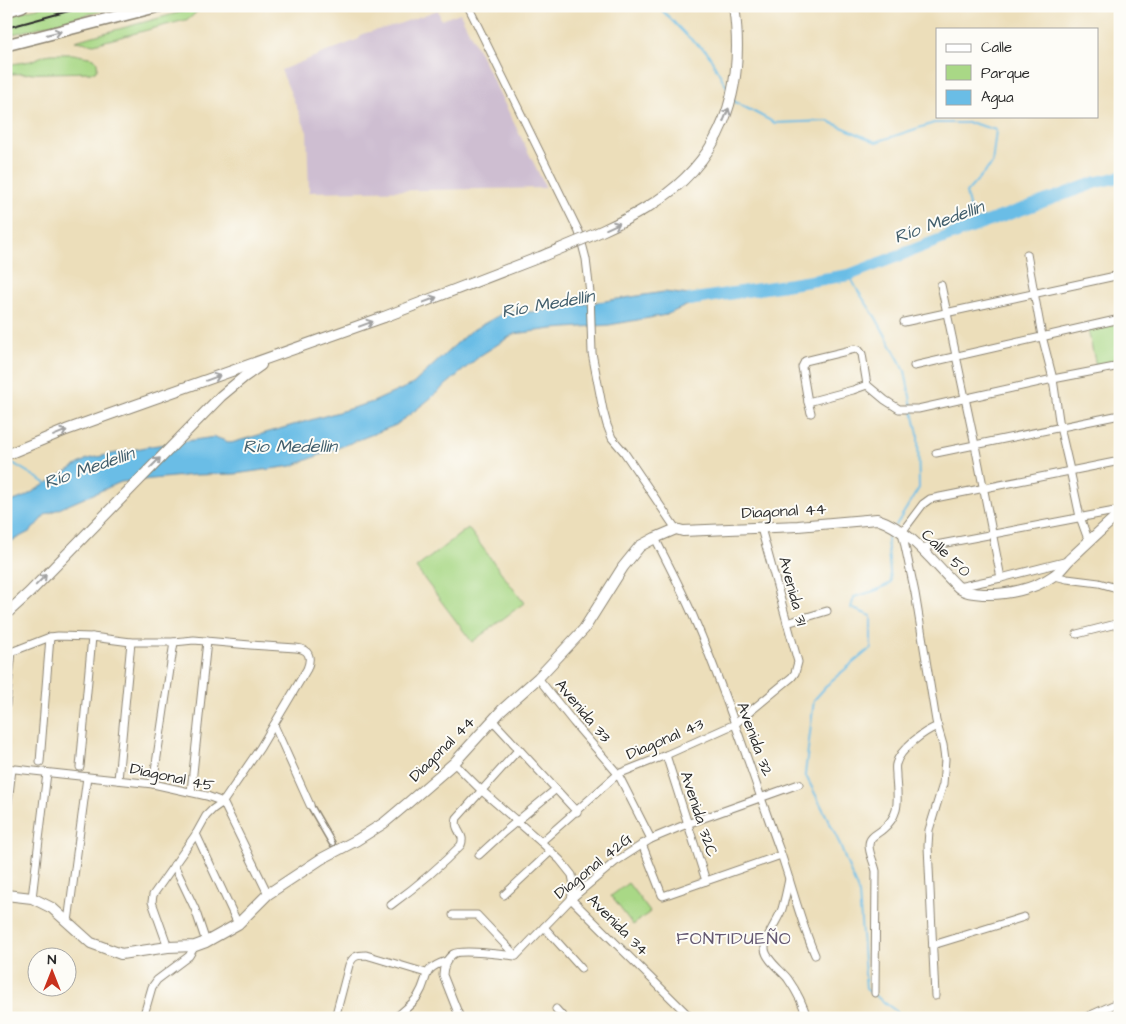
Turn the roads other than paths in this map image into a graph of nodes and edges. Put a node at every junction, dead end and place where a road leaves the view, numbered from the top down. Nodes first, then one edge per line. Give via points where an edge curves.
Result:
1 (22, 6) edge
2 (159, 6) edge
3 (468, 6) edge
4 (734, 6) edge
5 (6, 11) edge
6 (6, 45) edge
7 (1027, 254) dead end
8 (1120, 276) edge
9 (941, 284) dead end
10 (1034, 294) junction
11 (948, 313) junction
12 (1120, 319) edge
13 (904, 322) dead end
14 (1042, 336) junction
15 (956, 356) junction
16 (274, 357) junction
17 (914, 366) dead end
18 (1120, 366) edge
19 (1053, 379) junction
20 (867, 386) junction
21 (965, 398) junction
22 (808, 402) junction
23 (811, 413) dead end
24 (1120, 415) edge
25 (1060, 427) junction
26 (975, 445) junction
27 (10, 453) edge
28 (936, 453) dead end
29 (1120, 461) edge
30 (1070, 470) junction
31 (983, 488) junction
32 (1120, 511) edge
33 (1080, 517) junction
34 (877, 519) joint
35 (761, 528) junction
36 (676, 529) junction
37 (899, 530) junction
38 (992, 534) junction
39 (655, 538) junction
40 (1089, 542) junction
41 (920, 548) junction
42 (1068, 561) junction
43 (1055, 576) junction
44 (1001, 578) junction
45 (957, 587) junction
46 (1120, 589) edge
47 (828, 611) dead end
48 (6, 614) edge
49 (787, 623) junction
50 (1120, 623) edge
51 (1077, 634) dead end
52 (50, 637) junction
53 (92, 637) junction
54 (207, 641) junction
55 (132, 642) junction
56 (174, 642) junction
57 (9, 653) edge
58 (798, 662) joint
59 (538, 678) junction
60 (6, 704) edge
61 (493, 721) junction
62 (736, 724) junction
63 (274, 725) junction
64 (938, 726) junction
65 (519, 749) junction
66 (666, 755) junction
67 (40, 762) dead end
68 (454, 762) junction
69 (80, 768) dead end
70 (9, 769) edge
71 (47, 772) junction
72 (618, 774) junction
73 (87, 777) junction
74 (118, 780) junction
75 (153, 784) junction
76 (799, 784) dead end
77 (556, 789) junction
78 (481, 790) junction
79 (191, 792) junction
80 (761, 799) junction
81 (223, 802) junction
82 (310, 805) joint
83 (576, 812) junction
84 (6, 819) edge
85 (517, 822) junction
86 (688, 824) junction
87 (196, 834) junction
88 (651, 838) junction
89 (541, 842) junction
90 (332, 844) dead end
91 (642, 844) junction
92 (551, 851) junction
93 (781, 854) junction
94 (479, 855) dead end
95 (174, 865) junction
96 (789, 876) junction
97 (706, 881) junction
98 (268, 894) junction
99 (6, 895) edge
100 (504, 896) dead end
101 (32, 898) junction
102 (572, 899) junction
103 (391, 905) dead end
104 (452, 916) dead end
105 (1024, 917) dead end
106 (68, 922) junction
107 (238, 924) junction
108 (544, 927) junction
109 (206, 942) junction
110 (933, 945) junction
111 (195, 946) junction
112 (168, 947) junction
113 (815, 955) dead end
114 (516, 956) junction
115 (446, 962) junction
116 (581, 968) dead end
117 (426, 973) junction
118 (875, 993) dead end
119 (935, 996) dead end
120 (1120, 1000) edge
121 (556, 1010) dead end
122 (143, 1018) edge
123 (335, 1018) edge
124 (395, 1018) edge
125 (460, 1018) edge
126 (564, 1018) edge
127 (693, 1018) edge
128 (807, 1018) edge
129 (1084, 1018) edge

1 - 5 highway
6 -> 2 highway
3 - 36 street via 579,232 590,293 592,353 612,438
16 -> 4 main road, bridge via 553,252 648,207 687,177 702,159 729,107 738,44
7 - 10 street
8 - 10 street
9 - 11 street
10 - 11 street
10 - 14 street
11 - 13 street
11 - 15 street
12 - 14 street
14 - 15 street
14 - 19 street
15 - 17 street
15 - 21 street
27 -> 16 main road
48 -> 16 main road via 220,396
18 - 19 street
19 - 21 street
19 - 25 street
20 - 21 street via 899,408 918,409
20 - 22 street
20 - 22 street via 859,350 805,361 802,367
21 - 26 street
22 - 23 street
24 - 25 street
25 - 26 street
25 - 30 street
26 - 28 street
26 - 31 street
29 - 30 street
30 - 31 street
30 - 33 street
31 - 37 street via 930,499
31 - 38 street
32 - 33 street
32 - 40 main road, Calle 50
33 - 38 street
33 - 40 street
34 - 35 main road, Diagonal 44
34 - 37 main road, Calle 50
35 - 36 main road, Diagonal 44
35 - 49 street, Avenida 31
36 - 39 main road, Diagonal 44
37 - 41 main road, Calle 50
37 - 64 street via 915,592
38 - 41 street
38 - 44 street
39 - 59 main road, Diagonal 44 via 640,546 584,629
39 - 62 street, Avenida 32 via 696,622
40 - 42 main road, Calle 50
41 - 45 main road, Calle 50
42 - 43 main road, Calle 50
42 - 44 street
43 - 45 main road, Calle 50 via 1036,586 999,594 965,592
43 - 46 street
44 - 45 street
47 - 49 street
49 - 58 street, Avenida 31
50 - 51 street
52 - 53 street
52 - 57 street
52 - 67 street
53 - 55 street
53 - 69 street
54 - 56 street
54 - 63 street, Diagonal 45 via 303,648 307,652 310,657 307,669
54 - 79 street
55 - 56 street
55 - 74 street
56 - 75 street
57 - 60 street
58 - 62 street, Diagonal 43 via 789,681
59 - 61 main road, Diagonal 44
59 - 72 street, Avenida 33
61 - 65 street
61 - 68 main road, Diagonal 44
62 - 66 street, Diagonal 43
62 - 80 street, Avenida 32
63 - 81 street, Diagonal 45
63 - 82 street
64 - 110 street via 945,759 943,784 929,830
64 - 118 street via 926,731 902,753 896,764 895,815 869,843 876,871
65 - 77 street
65 - 78 street
66 - 72 street, Diagonal 43
66 - 86 street, Avenida 32C
68 - 78 street, Avenida 34
68 - 98 main road, Diagonal 44 via 384,823
70 - 71 street, Diagonal 45
70 - 84 street
71 - 73 street, Diagonal 45
71 - 101 street
72 - 83 street, Diagonal 43
72 - 88 street, Avenida 33
73 - 74 street, Diagonal 45
73 - 106 street
74 - 75 street, Diagonal 45
75 - 79 street, Diagonal 45
76 - 80 street, Diagonal 42G
77 - 83 street
77 - 85 street
78 - 85 street, Avenida 34
78 - 103 street via 456,818 462,845 440,867
79 - 81 street, Diagonal 45
80 - 86 street, Diagonal 42G
80 - 93 street, Avenida 32
81 - 87 street via 209,812
81 - 98 street
82 - 90 street
83 - 89 street, Diagonal 43
85 - 89 street, Avenida 34
85 - 94 street
86 - 88 street, Diagonal 42G
86 - 97 street, Avenida 32C
87 - 95 street
87 - 107 street
88 - 91 street, Diagonal 42G
89 - 92 street, Avenida 34
91 - 97 street via 662,895
91 - 102 street, Diagonal 42G via 615,862
92 - 100 street
92 - 102 street, Avenida 34 via 572,875
93 - 96 street, Avenida 32
93 - 97 street
95 - 109 street via 195,909
95 - 112 street via 153,895 152,902
96 - 113 street, Avenida 32
96 - 128 street via 782,910 765,949 767,956 799,995
98 - 107 main road, Diagonal 44
99 - 101 main road, Diagonal 44
101 - 106 main road, Diagonal 44 via 52,908
102 - 108 street, Diagonal 42G
102 - 127 street, Avenida 34
104 - 114 street via 477,915
105 - 110 street
106 - 112 main road, Diagonal 44 via 91,942 121,954
107 - 109 main road, Diagonal 44
108 - 114 street, Diagonal 42G
108 - 116 street
109 - 111 main road, Diagonal 44
110 - 119 street
111 - 112 main road, Diagonal 44
111 - 122 street via 189,956 157,980
114 - 115 street via 462,952 453,954
115 - 117 street
115 - 125 street via 443,975
117 - 123 street via 357,955 349,965
117 - 124 street via 417,998
120 - 129 street
121 - 126 street

